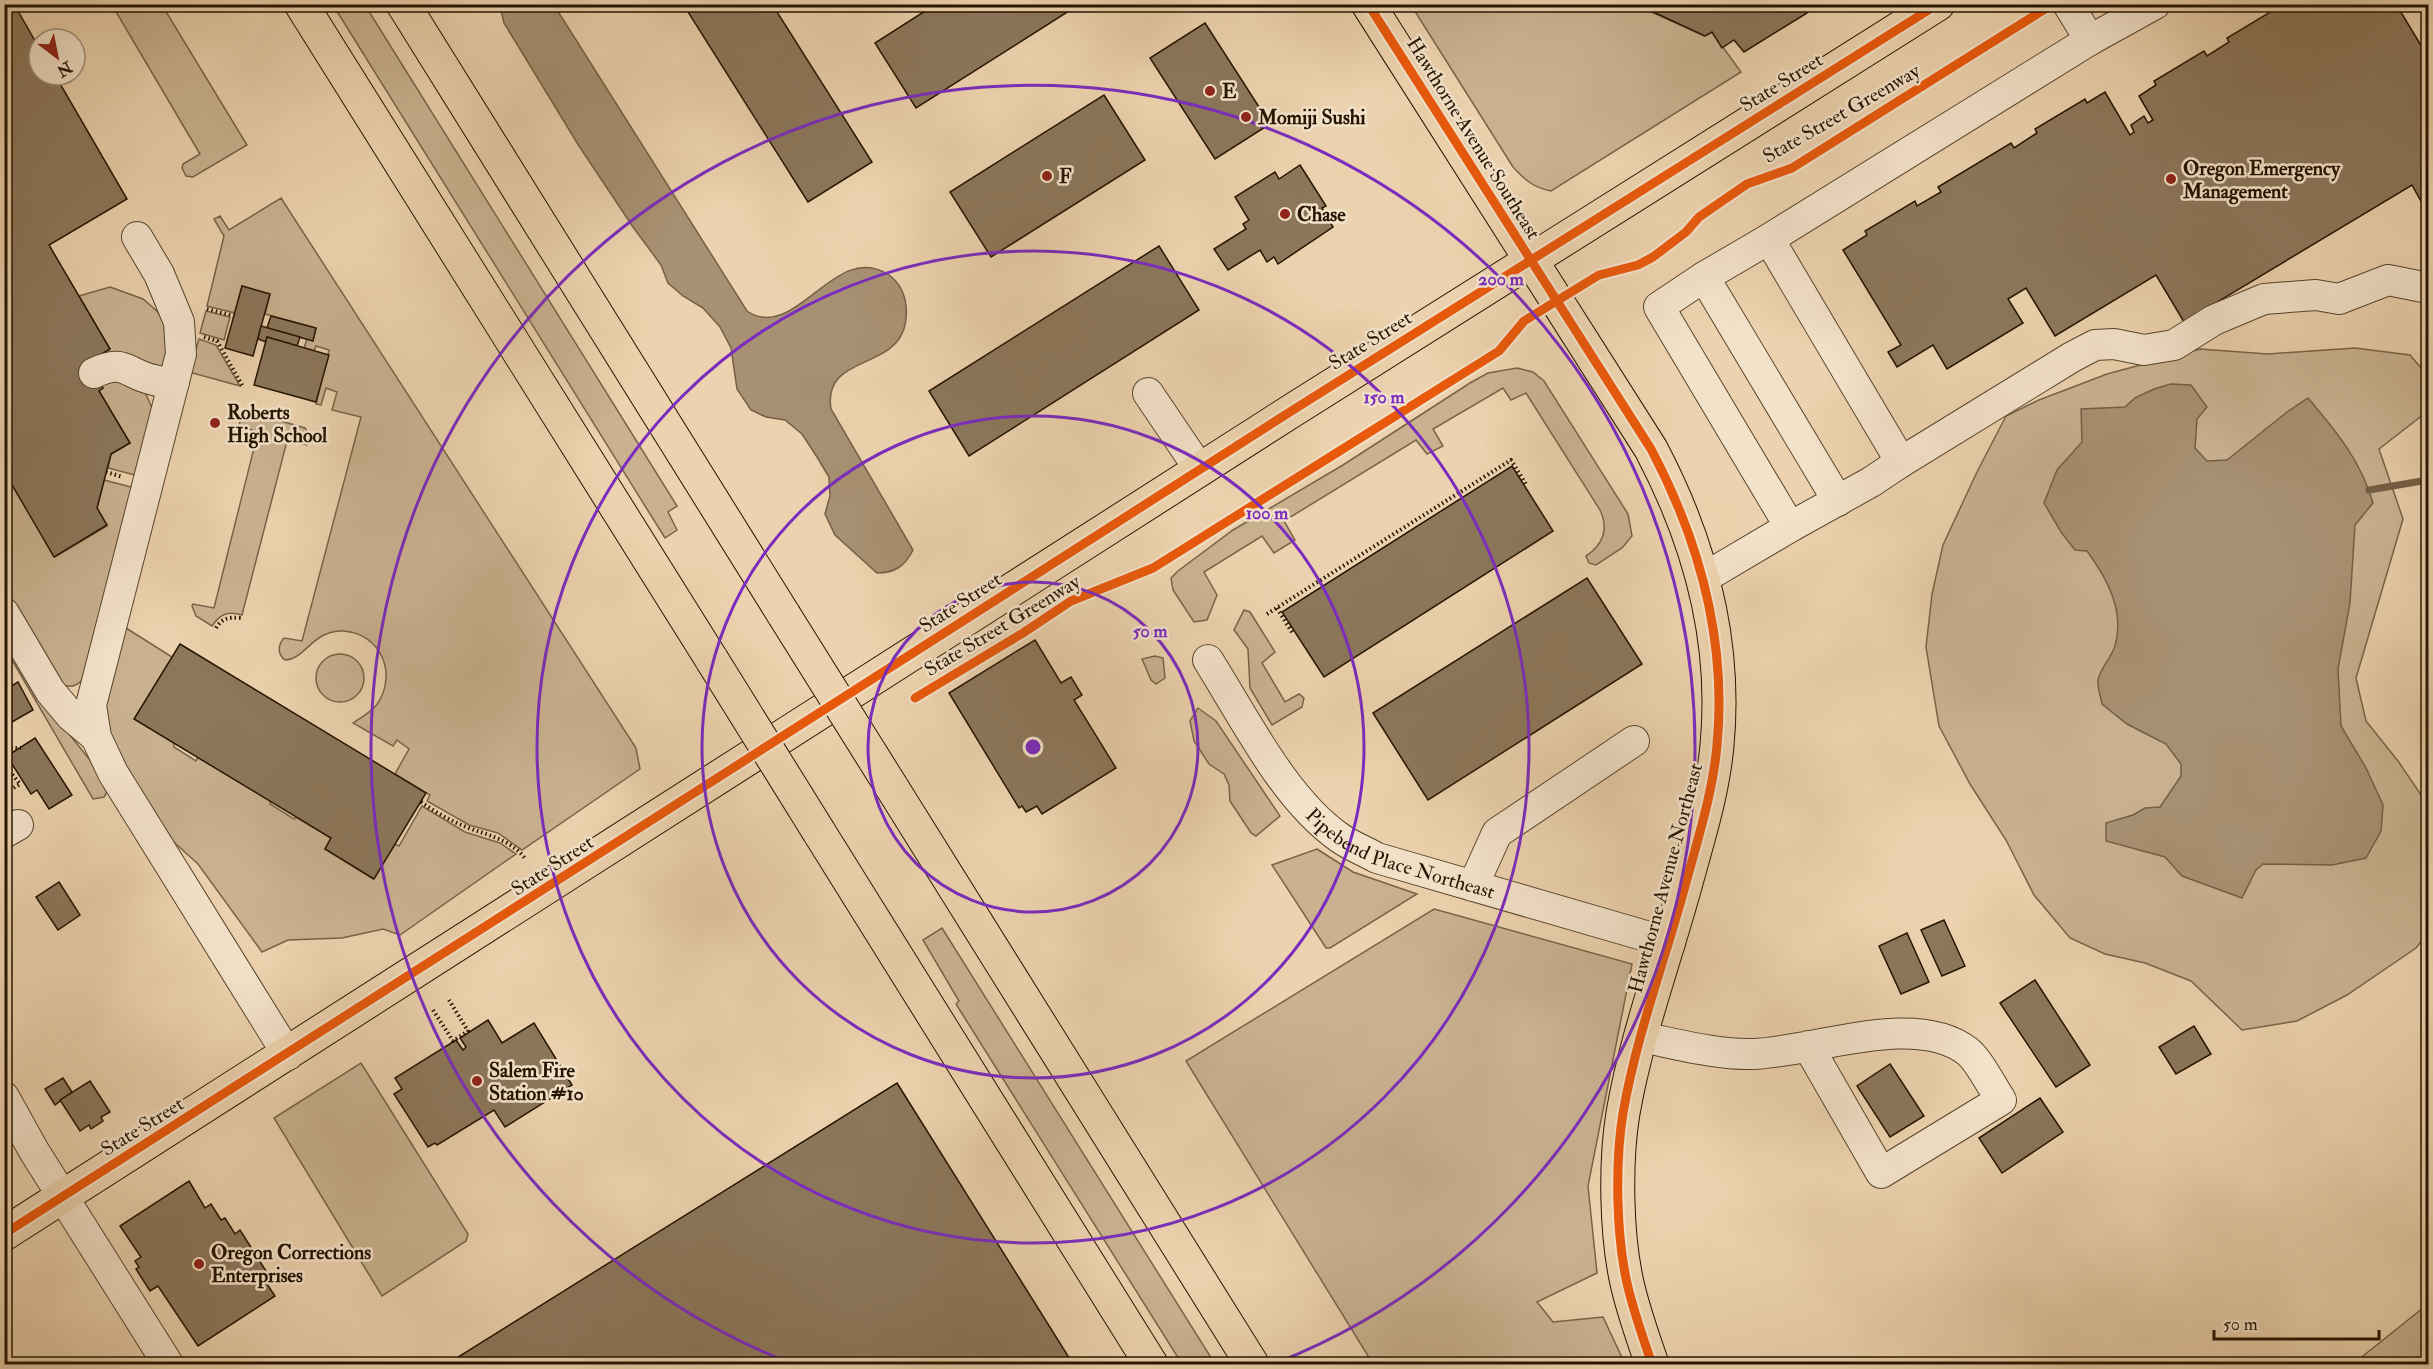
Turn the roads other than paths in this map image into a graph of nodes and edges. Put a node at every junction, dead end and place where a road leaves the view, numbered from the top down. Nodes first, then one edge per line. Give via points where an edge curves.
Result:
1 (301, 4) edge
2 (403, 4) edge
3 (1368, 4) edge
4 (1938, 4) edge
5 (2068, 4) edge
6 (2155, 4) edge
7 (2090, 40) junction
8 (137, 237) dead end
9 (1769, 239) junction
10 (1530, 260) junction
11 (1704, 277) junction
12 (2428, 288) edge
13 (94, 373) dead end
14 (174, 382) junction
15 (1148, 393) dead end
16 (1901, 462) junction
17 (1200, 470) junction
18 (1838, 501) junction
19 (1790, 527) junction
20 (1702, 579) junction
21 (4, 613) edge
22 (1208, 660) dead end
23 (96, 737) junction
24 (1634, 741) dead end
25 (1473, 886) junction
26 (1670, 943) junction
27 (1641, 1037) junction
28 (1808, 1046) junction
29 (288, 1055) junction
30 (4, 1097) edge
31 (64, 1197) junction
32 (4, 1234) edge
33 (168, 1365) edge
34 (1151, 1365) edge
35 (1252, 1365) edge
36 (1652, 1365) edge

1 - 34 main road, bridge
2 - 35 main road, bridge
3 - 10 main road, Hawthorne Avenue Southeast
4 - 10 main road, State Street
5 - 7 street
6 - 7 street
7 - 9 street
8 - 14 street via 159,274 179,322 181,354
9 - 11 street
9 - 16 street
10 - 17 main road, State Street
10 - 20 main road, Hawthorne Avenue Northeast via 1651,448 1689,529
11 - 18 street
11 - 19 street via 1659,307
12 - 16 street via 2388,280 2339,299 2316,295 2264,299 2214,320 2174,345 2144,350 2095,345
13 - 14 street via 120,366 153,380
14 - 23 street via 91,705
15 - 17 street
16 - 18 street
17 - 29 main road, State Street
18 - 19 street
19 - 20 street
20 - 26 main road, Hawthorne Avenue Northeast via 1719,675 1717,745 1706,808
21 - 23 street via 50,691
22 - 25 street, Pipebend Place Northeast via 1282,778 1314,817 1340,839 1377,858
23 - 29 street via 113,773
24 - 25 street via 1497,833
25 - 26 street, Pipebend Place Northeast
26 - 27 main road, Hawthorne Avenue Northeast
27 - 28 street via 1745,1054
27 - 36 main road, Hawthorne Avenue Northeast via 1623,1114 1618,1155 1619,1197 1627,1281
28 - 28 street via 1889,1034 1939,1036 1968,1052 2001,1100 1881,1173
29 - 31 main road, State Street
30 - 31 street
31 - 32 main road, State Street
31 - 33 street

